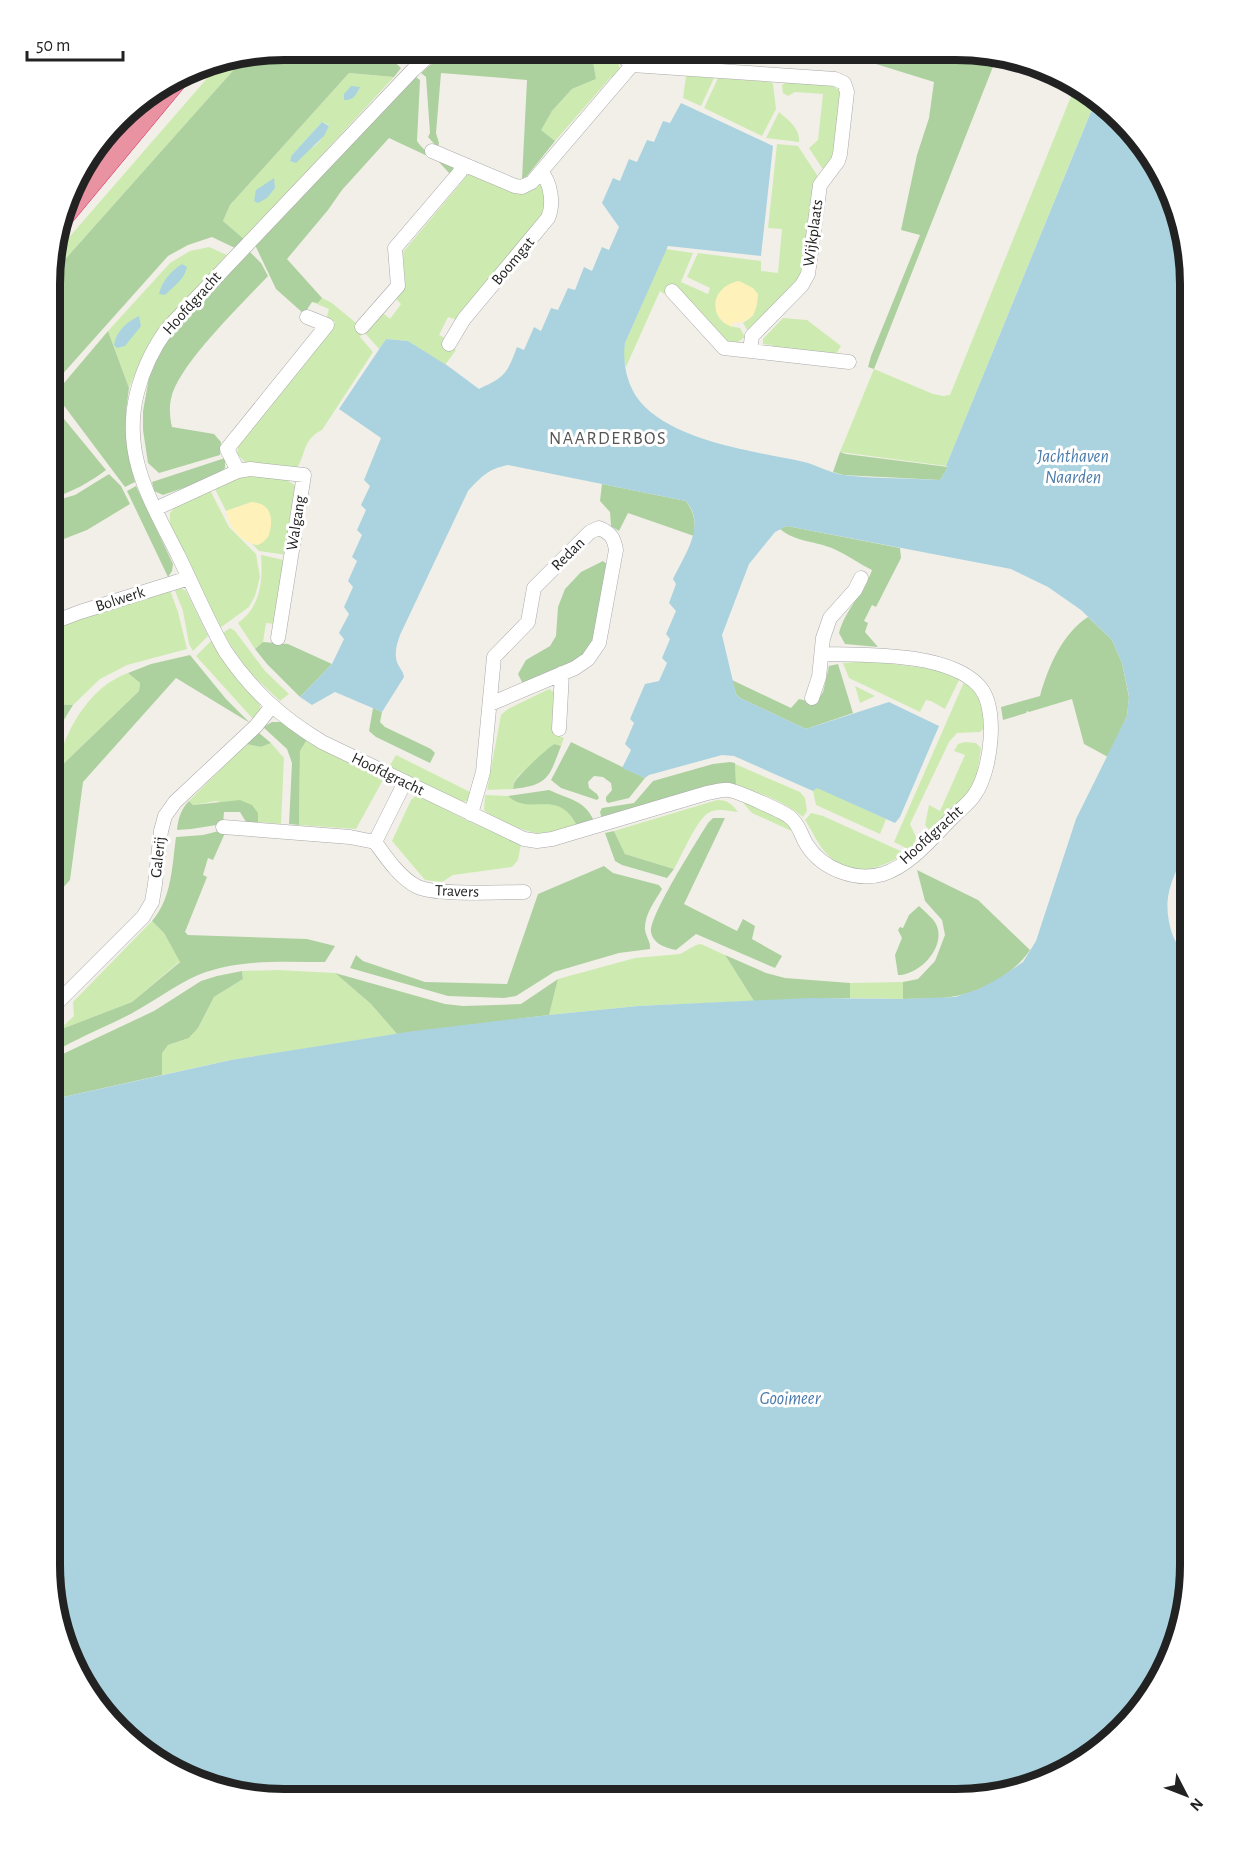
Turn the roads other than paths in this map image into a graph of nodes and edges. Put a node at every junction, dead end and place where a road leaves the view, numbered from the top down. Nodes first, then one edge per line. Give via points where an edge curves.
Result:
1 (424, 60) edge
2 (627, 60) edge
3 (632, 65) junction
4 (164, 95) edge
5 (432, 151) dead end
6 (463, 164) junction
7 (541, 172) junction
8 (76, 201) edge
9 (672, 291) dead end
10 (308, 317) dead end
11 (362, 327) dead end
12 (449, 344) dead end
13 (750, 351) junction
14 (849, 362) dead end
15 (238, 471) junction
16 (155, 508) junction
17 (189, 578) junction
18 (861, 578) dead end
19 (60, 620) edge
20 (278, 638) dead end
21 (823, 654) junction
22 (562, 673) junction
23 (812, 698) dead end
24 (490, 704) junction
25 (272, 706) junction
26 (559, 729) dead end
27 (405, 783) junction
28 (471, 814) junction
29 (223, 827) dead end
30 (375, 842) junction
31 (524, 892) dead end
32 (60, 1000) edge

1 - 16 street, Hoofdgracht via 168,328 153,349 139,383 131,434 138,468
2 - 3 street
3 - 7 street
3 - 13 street, Wijkplaats via 835,79 844,83 847,92 840,154 820,185 808,274 752,336
4 - 8 highway
5 - 6 street
6 - 7 street via 522,187
6 - 11 street via 395,248 398,286
7 - 12 street, Boomgat via 547,179 551,210 548,218 464,319
9 - 13 street via 724,348
10 - 15 street via 327,325 227,449
13 - 14 street
15 - 16 street, Walgang
15 - 20 street, Walgang via 304,475
16 - 17 street, Hoofdgracht
17 - 19 street, Bolwerk
17 - 25 street, Hoofdgracht via 225,651
18 - 21 street via 830,618 823,638
21 - 23 street
21 - 28 street, Hoofdgracht via 894,656 945,666 979,685 988,698 988,761 975,795 919,850 883,874 854,875 828,866 816,856 790,816 728,789 537,841 524,839
22 - 24 street, Redan
22 - 24 street, Redan via 588,659 599,643 616,550 614,539 599,528 590,532 534,588 528,621 494,657
22 - 26 street
24 - 28 street, Redan via 483,772
25 - 27 street, Hoofdgracht via 322,742
25 - 32 street, Galerij via 175,802 161,831 152,902 143,917
27 - 28 street, Hoofdgracht
27 - 30 street
29 - 30 street
30 - 31 street, Travers via 403,877 417,887 432,891

